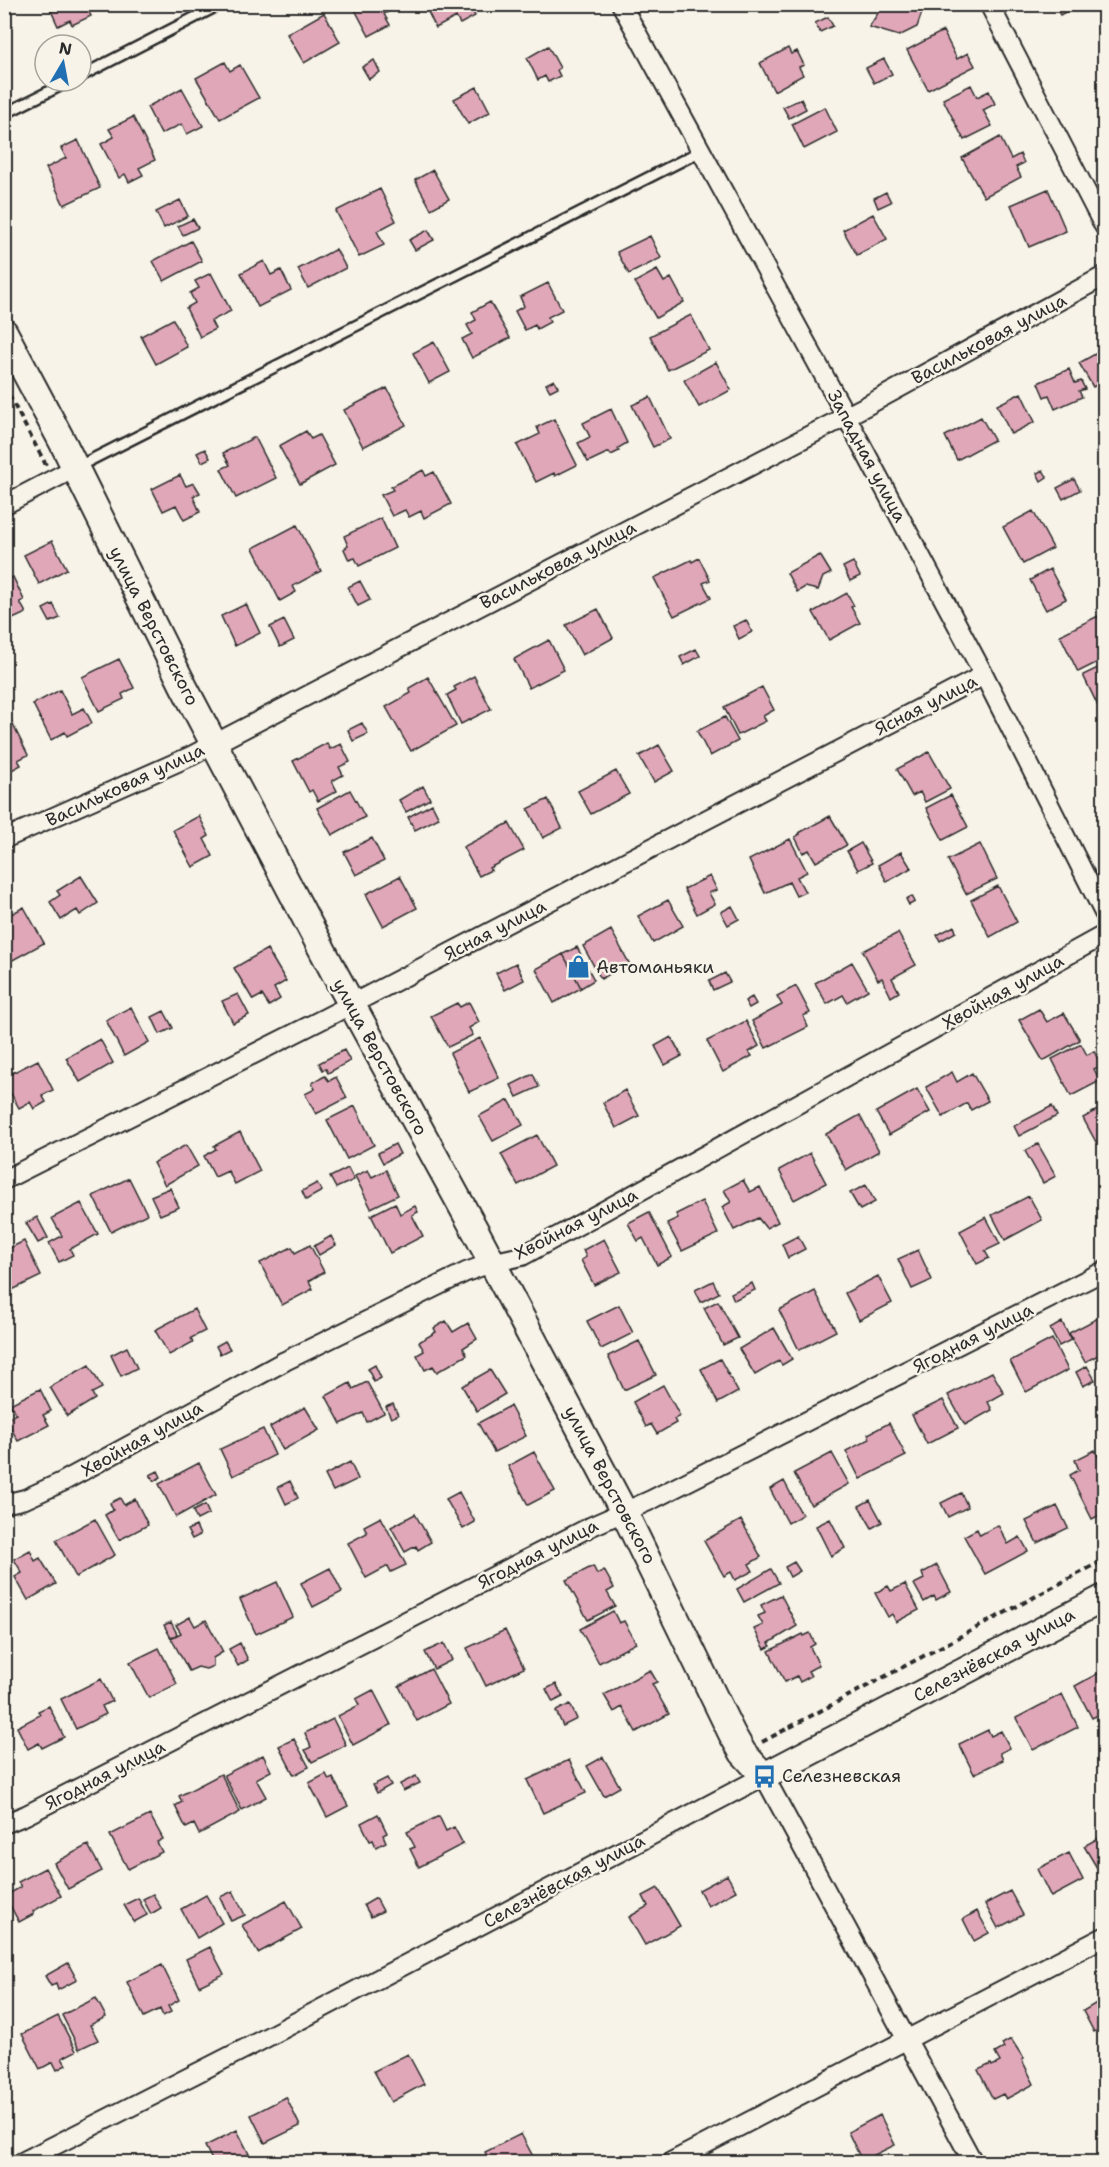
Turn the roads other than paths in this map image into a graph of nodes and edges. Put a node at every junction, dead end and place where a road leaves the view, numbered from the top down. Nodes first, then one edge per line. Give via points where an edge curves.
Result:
1 (221, 4) edge
2 (621, 4) edge
3 (989, 4) edge
4 (93, 70) edge
5 (46, 93) edge
6 (4, 114) edge
7 (701, 151) junction
8 (1104, 226) edge
9 (1104, 276) edge
10 (4, 332) edge
11 (846, 416) junction
12 (64, 474) junction
13 (4, 505) edge
14 (984, 675) junction
15 (214, 743) junction
16 (4, 839) edge
17 (1104, 913) edge
18 (1104, 935) edge
19 (352, 1004) junction
20 (4, 1180) edge
21 (491, 1263) junction
22 (1104, 1271) edge
23 (4, 1504) edge
24 (624, 1512) junction
25 (1104, 1598) edge
26 (764, 1776) junction
27 (4, 1824) edge
28 (1104, 1937) edge
29 (908, 2040) junction
30 (22, 2163) edge
31 (671, 2163) edge
32 (973, 2163) edge

1 - 4 lane
2 - 7 street, Западная улица
3 - 8 street
5 - 6 lane
7 - 11 street, Западная улица
7 - 12 lane
9 - 11 street, Васильковая улица
10 - 12 street, улица Верстовского
11 - 14 street, Западная улица
11 - 15 street, Васильковая улица
12 - 13 street
12 - 15 street, улица Верстовского
14 - 17 street, Западная улица
14 - 19 street, Ясная улица
15 - 16 street, Васильковая улица
15 - 19 street, улица Верстовского
18 - 21 street, Хвойная улица via 522,1256
19 - 20 street, Ясная улица
19 - 21 street, улица Верстовского
21 - 23 street, Хвойная улица via 285,1361 62,1482
21 - 24 street, улица Верстовского
22 - 24 street, Ягодная улица
24 - 26 street, улица Верстовского via 732,1734
24 - 27 street, Ягодная улица
25 - 26 street, Селезнёвская улица
26 - 29 street
26 - 30 street, Селезнёвская улица
28 - 29 street
29 - 31 street
29 - 32 street

